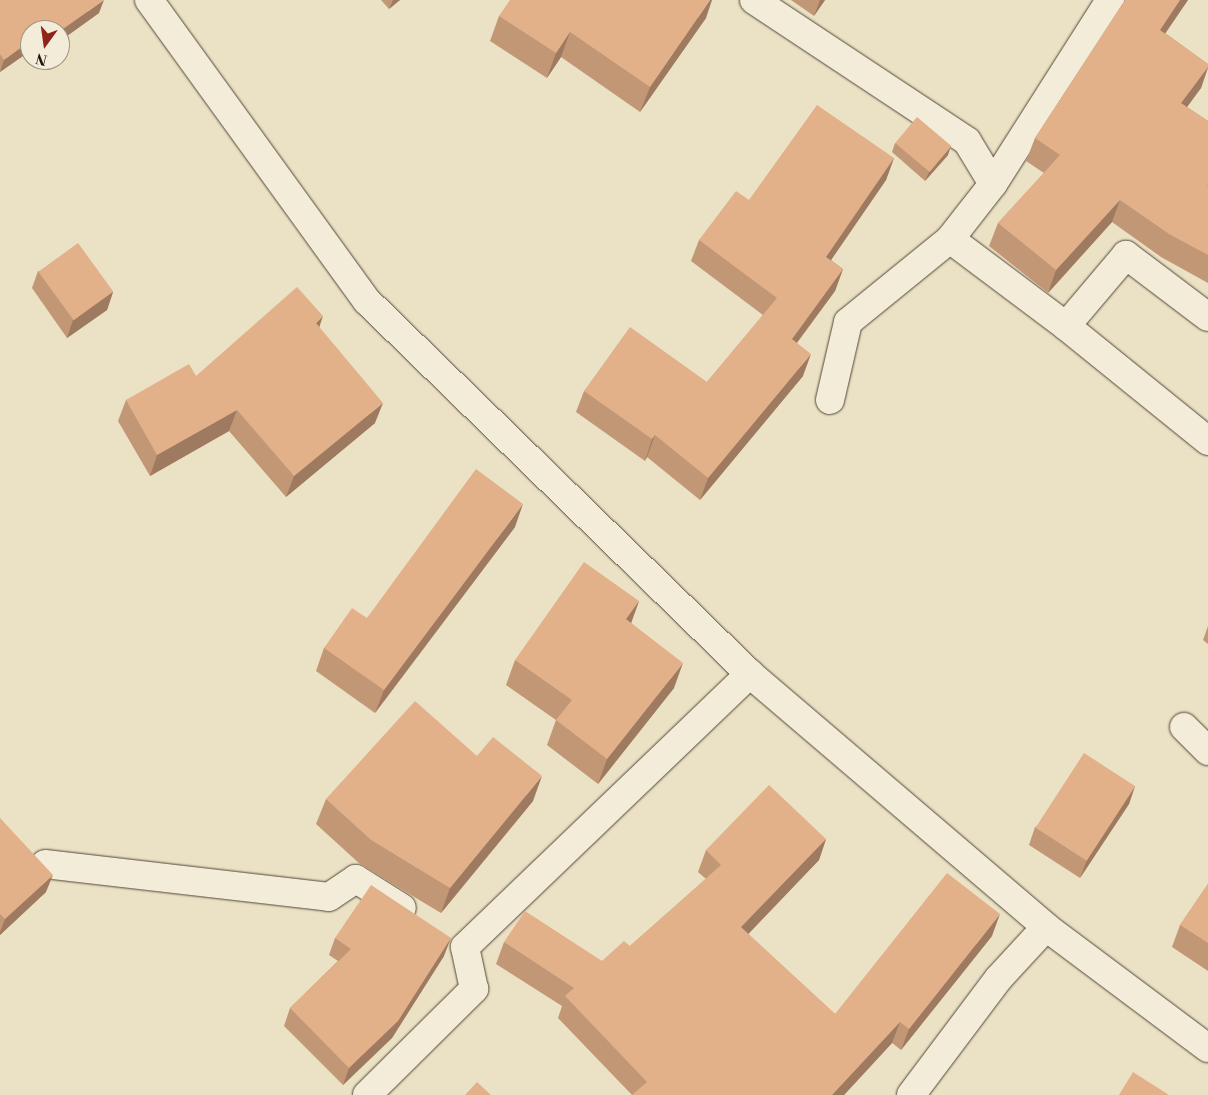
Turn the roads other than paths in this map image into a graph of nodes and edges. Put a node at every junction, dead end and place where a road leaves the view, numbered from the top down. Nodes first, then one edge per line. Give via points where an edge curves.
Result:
1 (150, 0) edge
2 (754, 0) edge
3 (1110, 0) edge
4 (993, 184) junction
5 (950, 239) junction
6 (1208, 317) edge
7 (1066, 326) junction
8 (830, 400) dead end
9 (1208, 441) edge
10 (750, 674) junction
11 (1184, 727) dead end
12 (1208, 751) edge
13 (45, 864) edge
14 (1046, 927) junction
15 (464, 947) junction
16 (1208, 1048) edge
17 (367, 1095) edge
18 (911, 1095) edge

1 - 10 street via 367,300
2 - 4 street via 967,141
3 - 4 street
4 - 5 street
5 - 7 street
5 - 8 street via 848,322
6 - 7 street via 1126,255
7 - 9 street
10 - 14 street
10 - 15 street
11 - 12 street
13 - 15 street via 329,897 356,879
14 - 16 street
14 - 18 street via 999,978
15 - 17 street via 474,989

